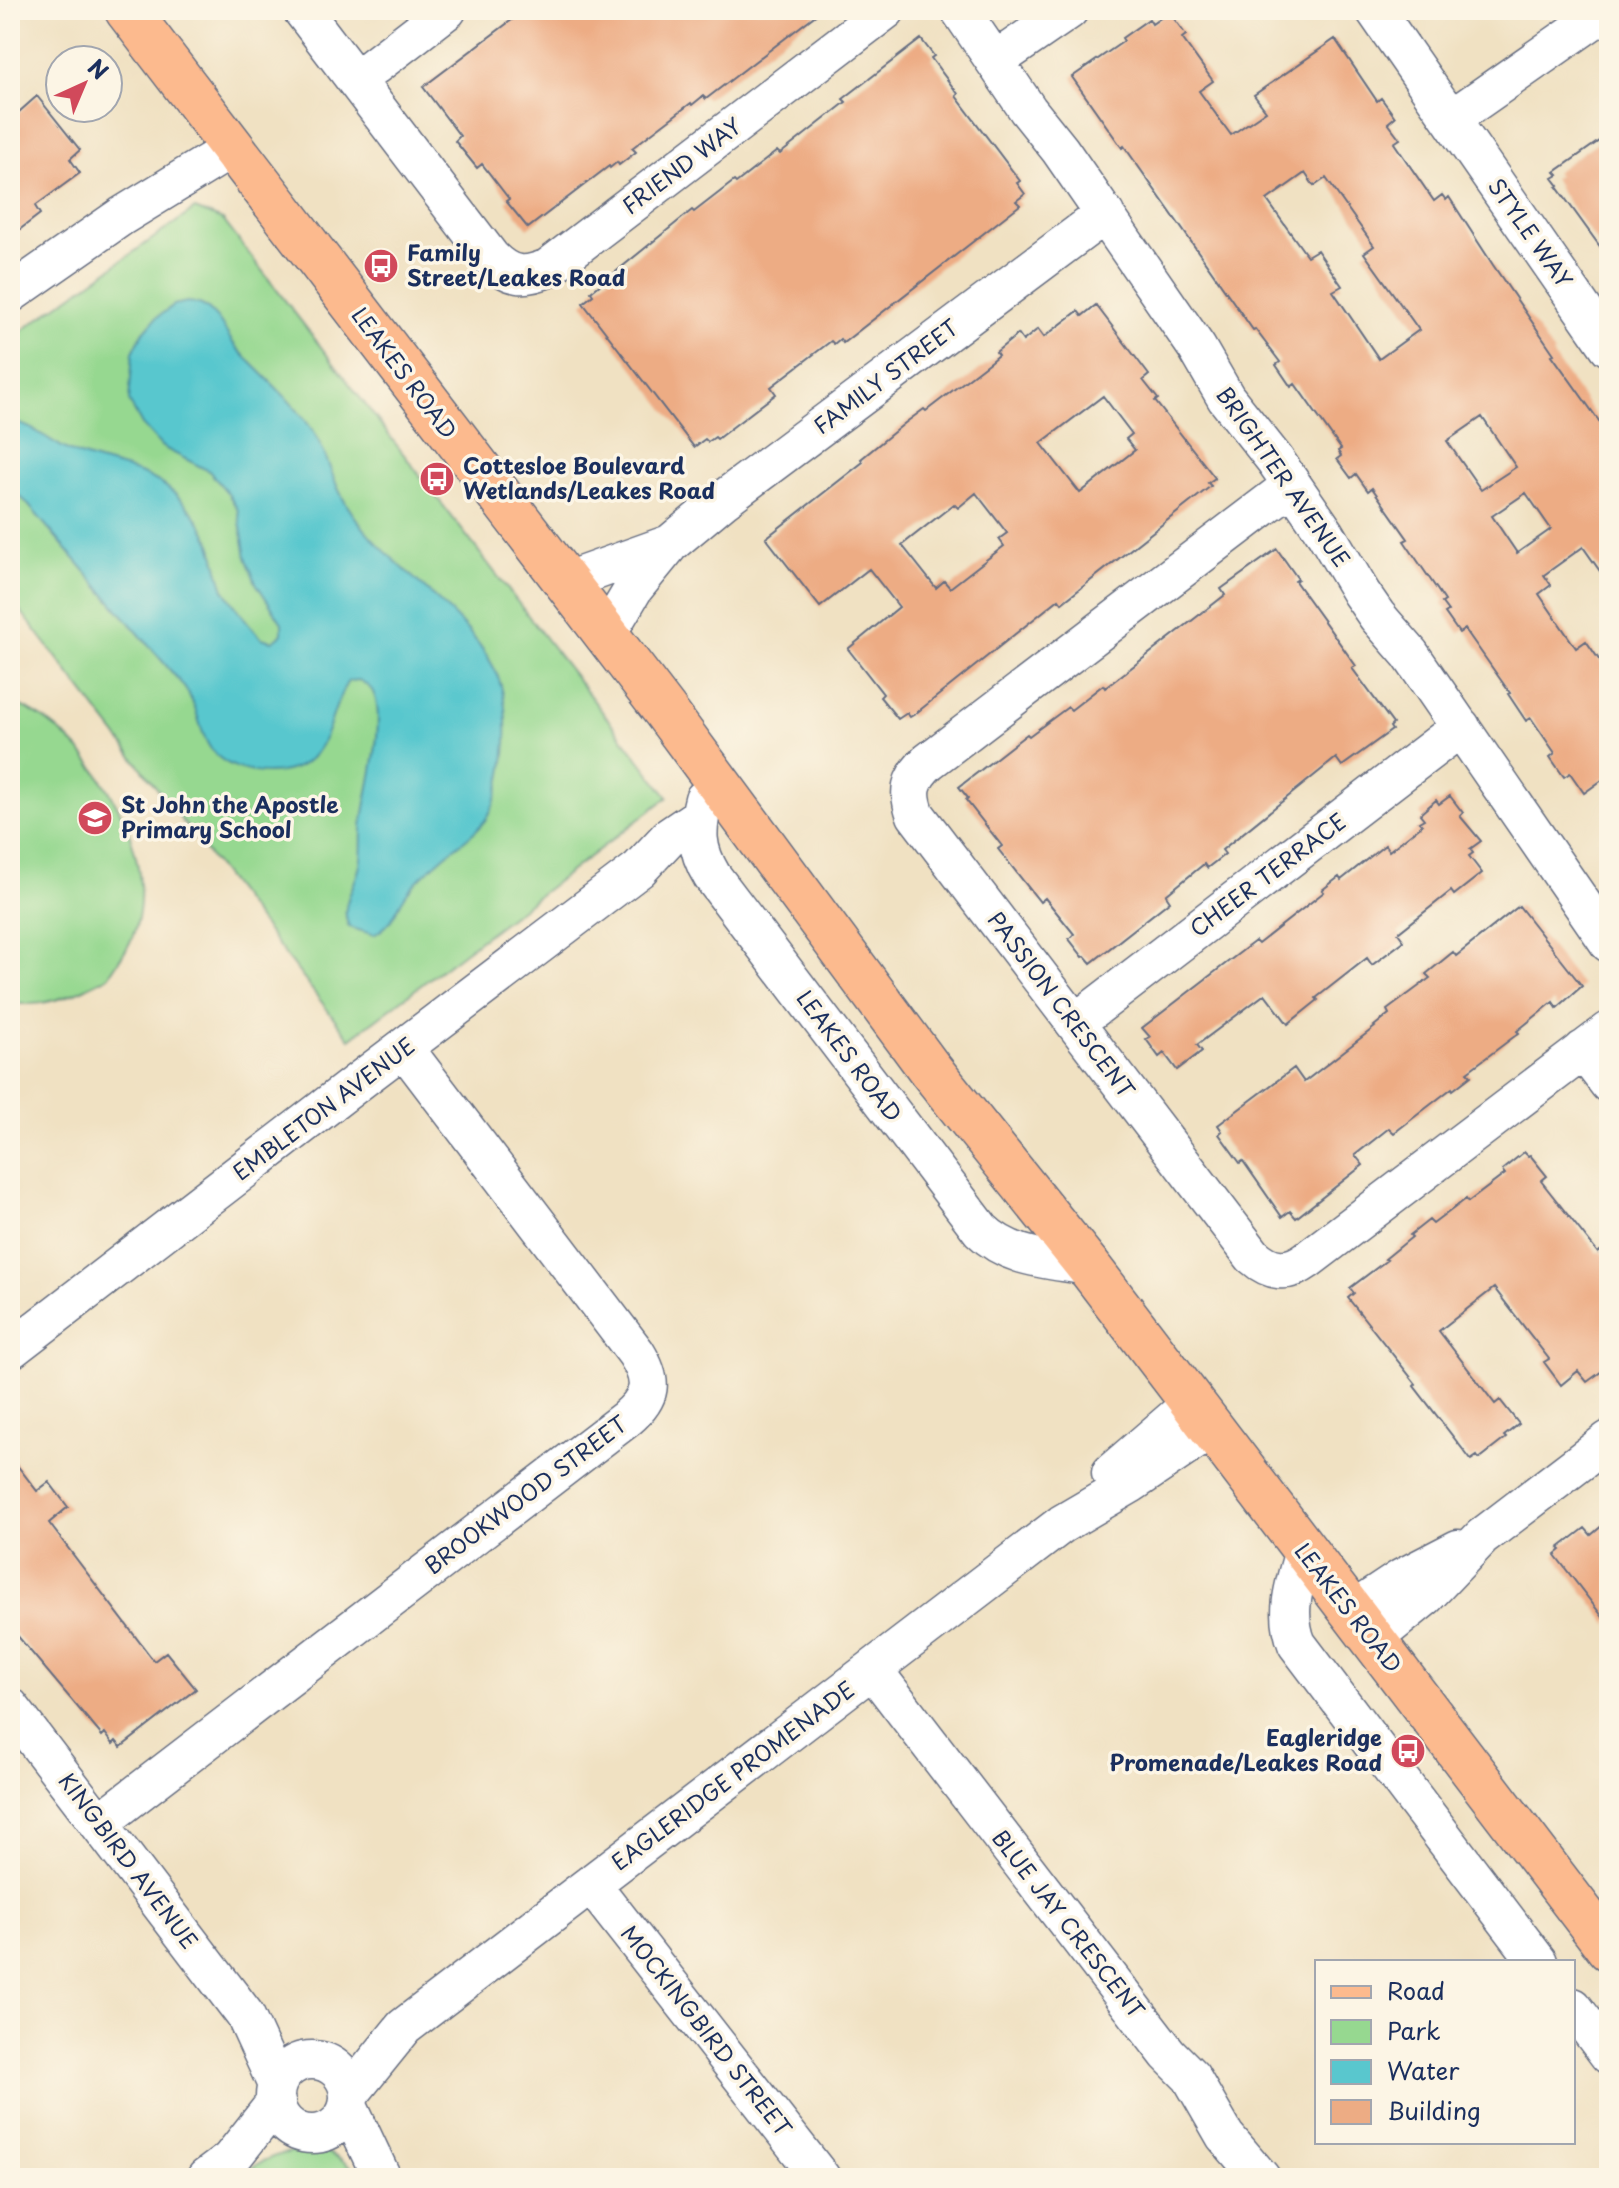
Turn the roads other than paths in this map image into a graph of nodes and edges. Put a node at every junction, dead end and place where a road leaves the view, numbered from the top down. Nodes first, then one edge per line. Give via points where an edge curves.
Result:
1 (127, 10) edge
2 (302, 10) edge
3 (447, 10) edge
4 (886, 10) edge
5 (960, 10) edge
6 (1069, 10) edge
7 (1375, 10) edge
8 (1607, 10) edge
9 (995, 61) junction
10 (356, 80) junction
11 (1451, 119) junction
12 (224, 137) junction
13 (1105, 214) junction
14 (10, 294) edge
15 (1609, 347) edge
16 (1292, 485) junction
17 (670, 544) junction
18 (564, 582) junction
19 (606, 635) junction
20 (1461, 727) junction
21 (711, 773) junction
22 (700, 816) junction
23 (639, 869) junction
24 (712, 876) junction
25 (1609, 943) edge
26 (1075, 1023) junction
27 (1596, 1040) edge
28 (404, 1048) junction
29 (1609, 1084) edge
30 (1088, 1266) junction
31 (10, 1350) edge
32 (1202, 1416) junction
33 (1609, 1440) edge
34 (1304, 1551) junction
35 (1362, 1626) junction
36 (873, 1670) junction
37 (10, 1707) edge
38 (99, 1823) junction
39 (591, 1884) junction
40 (1609, 1949) edge
41 (1536, 1960) edge
42 (1575, 2010) edge
43 (245, 2015) junction
44 (404, 2027) junction
45 (1609, 2055) edge
46 (313, 2060) junction
47 (277, 2094) junction
48 (349, 2100) junction
49 (311, 2133) junction
50 (218, 2169) edge
51 (380, 2178) edge
52 (821, 2178) edge
53 (1261, 2178) edge

1 - 12 main road, LEAKES ROAD
2 - 10 street, FRIEND WAY
3 - 10 street
4 - 10 street, FRIEND WAY via 548,268 524,275 501,268 491,258
5 - 9 street, BRIGHTER AVENUE
6 - 9 street
7 - 11 street, STYLE WAY
8 - 11 street
9 - 13 street, BRIGHTER AVENUE
11 - 15 street, STYLE WAY
12 - 14 street via 168,165 122,216
12 - 18 main road, LEAKES ROAD
13 - 16 street, BRIGHTER AVENUE via 1226,398
13 - 17 street, FAMILY STREET
16 - 20 street, BRIGHTER AVENUE via 1377,616
16 - 26 street, PASSION CRESCENT via 916,773 910,801 916,815
17 - 18 street, FAMILY STREET
17 - 19 street, FAMILY STREET via 634,588
18 - 19 main road, LEAKES ROAD
19 - 21 main road, LEAKES ROAD
20 - 25 street, BRIGHTER AVENUE
20 - 26 street, CHEER TERRACE
21 - 22 street, LEAKES ROAD
21 - 30 main road, LEAKES ROAD via 929,1068
22 - 23 street, EMBLETON AVENUE via 669,837
22 - 24 street, LEAKES ROAD via 698,842
23 - 24 street, EMBLETON AVENUE via 668,862
23 - 28 street, EMBLETON AVENUE
24 - 30 street, LEAKES ROAD via 987,1236 1009,1250
26 - 27 street, PASSION CRESCENT via 1253,1256 1281,1271 1307,1260
27 - 29 street
28 - 31 street, EMBLETON AVENUE
28 - 38 street, BROOKWOOD STREET via 636,1353 648,1377 646,1399
30 - 32 main road, LEAKES ROAD
32 - 34 main road, LEAKES ROAD
32 - 36 street, EAGLERIDGE PROMENADE via 1118,1465 1062,1524
33 - 35 street via 1482,1537 1432,1561
34 - 35 main road, LEAKES ROAD
34 - 41 street via 1290,1617 1297,1644
35 - 40 main road, LEAKES ROAD
36 - 39 street, EAGLERIDGE PROMENADE
36 - 53 street, BLUE JAY CRESCENT via 1191,2077 1225,2136
37 - 38 street, KINGBIRD AVENUE
38 - 43 street, KINGBIRD AVENUE
39 - 44 street, EAGLERIDGE PROMENADE
39 - 52 street, MOCKINGBIRD STREET
42 - 45 street
43 - 46 street, KINGBIRD AVENUE
43 - 47 street, KINGBIRD AVENUE
44 - 46 street, EAGLERIDGE PROMENADE
44 - 48 street, EAGLERIDGE PROMENADE
46 - 47 street via 282,2075
46 - 48 street via 336,2068
47 - 49 street via 286,2123
47 - 50 street
48 - 49 street via 337,2124
48 - 51 street
49 - 50 street
49 - 51 street

